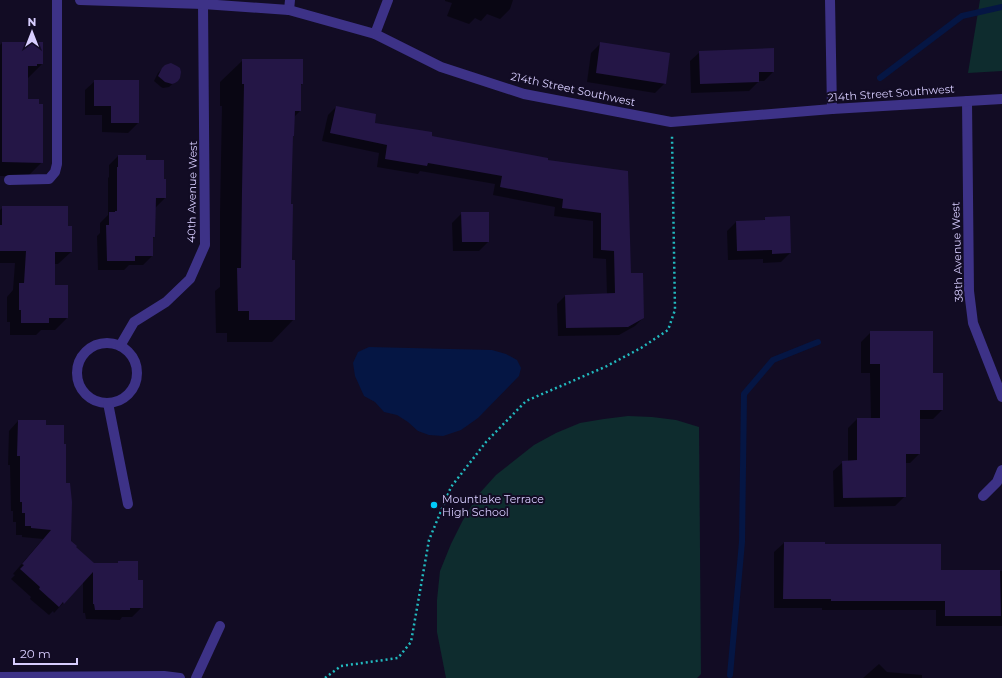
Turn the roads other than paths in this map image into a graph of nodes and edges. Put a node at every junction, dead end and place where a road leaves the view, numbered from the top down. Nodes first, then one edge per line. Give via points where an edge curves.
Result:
1 (57, 0) edge
2 (80, 0) edge
3 (290, 0) edge
4 (388, 0) edge
5 (830, 0) edge
6 (203, 4) junction
7 (289, 10) junction
8 (375, 34) junction
9 (1002, 98) edge
10 (967, 101) junction
11 (832, 109) junction
12 (9, 180) dead end
13 (120, 346) junction
14 (1002, 397) edge
15 (108, 403) junction
16 (1002, 470) edge
17 (984, 496) dead end
18 (128, 504) dead end
19 (220, 626) dead end
20 (0, 677) edge
21 (180, 678) edge
22 (196, 678) edge

1 - 12 street via 55,172 49,179
2 - 6 street, 214th Street Southwest
3 - 7 street
4 - 8 street
5 - 11 street
6 - 7 street, 214th Street Southwest
6 - 13 street, 40th Avenue West via 205,244 190,279 166,302 134,322
7 - 8 street, 214th Street Southwest
8 - 11 street, 214th Street Southwest via 441,67 524,94 672,122
9 - 10 street, 214th Street Southwest
10 - 11 street, 214th Street Southwest
10 - 14 street, 38th Avenue West via 969,291 973,323
13 - 15 street via 134,358 137,376 129,393 122,399
13 - 15 street via 101,343 92,347 85,352 77,369 81,388 87,395 94,400
15 - 18 street
16 - 17 street via 997,482
19 - 22 street
20 - 21 street

